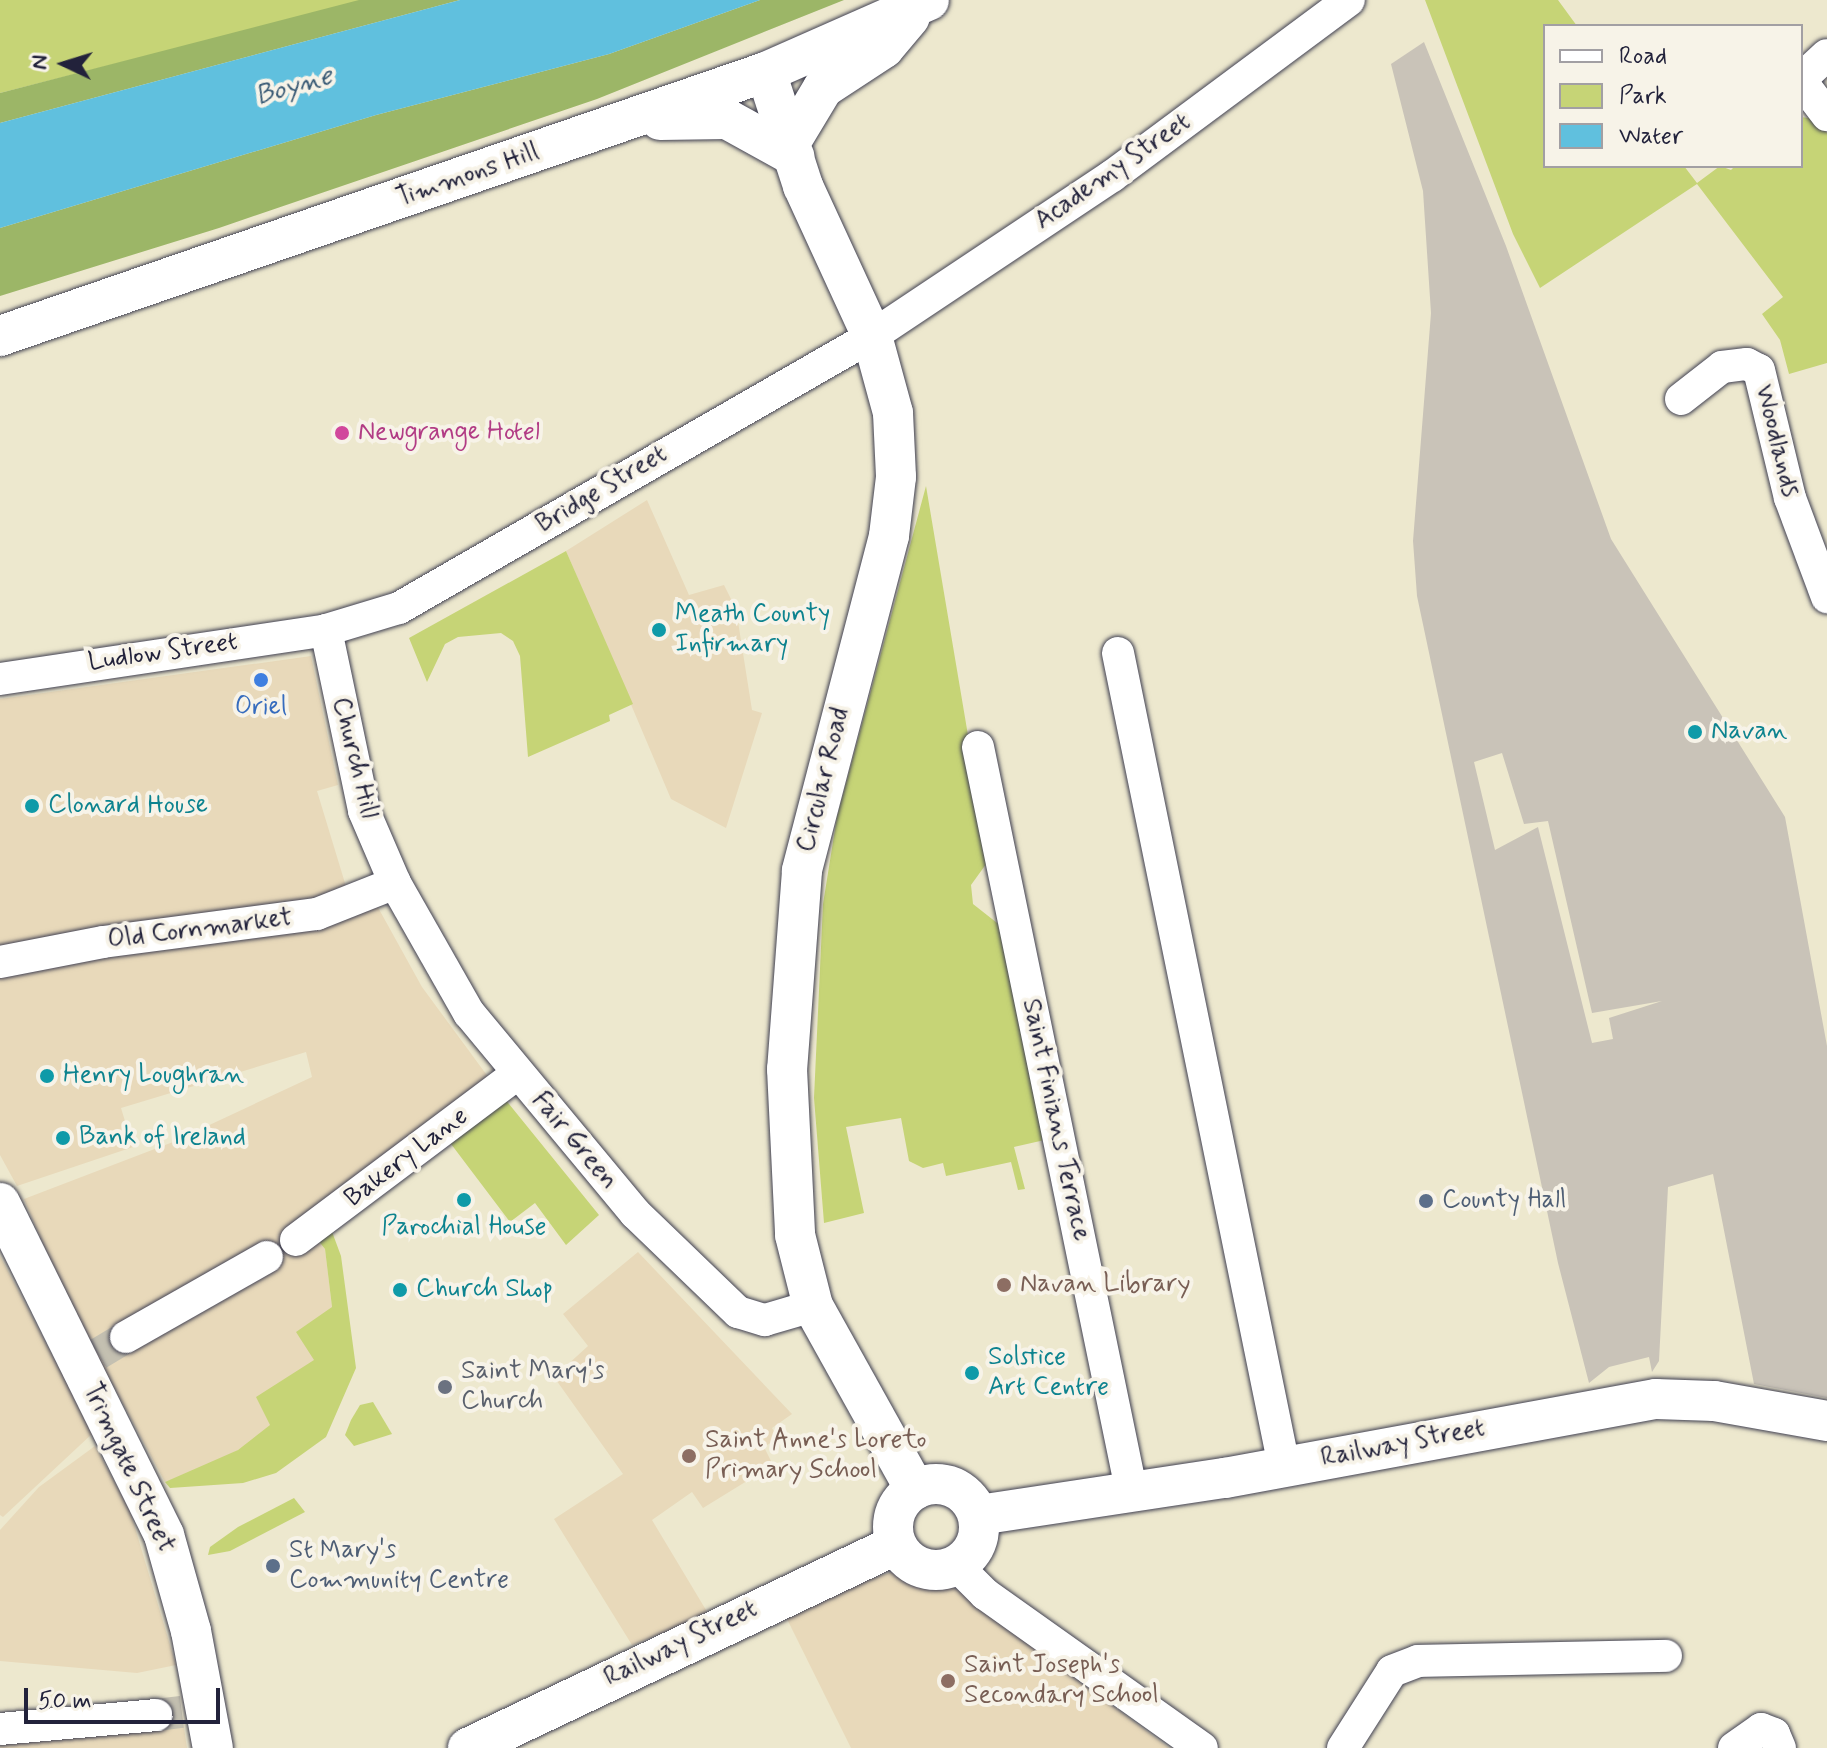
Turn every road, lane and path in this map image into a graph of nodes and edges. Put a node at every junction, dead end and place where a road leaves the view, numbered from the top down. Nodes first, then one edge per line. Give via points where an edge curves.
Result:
1 (1349, 0) edge
2 (924, 2) edge
3 (1827, 55) edge
4 (766, 72) junction
5 (1803, 78) edge
6 (1803, 83) edge
7 (1827, 115) edge
8 (633, 118) junction
9 (792, 150) junction
10 (0, 336) edge
11 (872, 336) junction
12 (1681, 399) dead end
13 (1827, 597) edge
14 (326, 630) junction
15 (1118, 653) dead end
16 (0, 679) edge
17 (978, 747) dead end
18 (395, 883) junction
19 (0, 962) edge
20 (517, 1074) junction
21 (0, 1203) edge
22 (296, 1240) dead end
23 (267, 1257) dead end
24 (813, 1306) junction
25 (126, 1337) tunnel mouth
26 (1827, 1421) edge
27 (1284, 1466) junction
28 (915, 1489) junction
29 (1132, 1494) junction
30 (979, 1515) junction
31 (896, 1545) junction
32 (957, 1566) junction
33 (1666, 1656) dead end
34 (181, 1711) junction
35 (0, 1729) edge
36 (213, 1748) edge
37 (468, 1748) edge
38 (1202, 1748) edge
39 (1343, 1748) edge
40 (1734, 1748) edge
41 (1780, 1748) edge

1 - 11 street, Academy Street via 1112,176
2 - 4 main road, Timmons Hill
2 - 9 main road via 884,48 823,88
3 - 5 street
4 - 8 main road, Timmons Hill
4 - 9 main road, Circular Road
6 - 7 street
8 - 9 main road via 727,119
8 - 10 main road, Timmons Hill
9 - 11 main road, Circular Road
11 - 14 street, Bridge Street via 685,440 462,576 399,608
11 - 24 main road, Circular Road via 893,413 896,477 889,536 809,831 793,964 789,1172 795,1235
12 - 13 street, Woodlands via 1722,367 1747,364 1759,370 1790,498
14 - 16 street, Ludlow Street
14 - 18 street, Church Hill via 364,811
15 - 27 street
17 - 29 street, Saint Finians Terrace
18 - 19 street, Old Cornmarket via 317,914 103,942
18 - 20 street, Fair Green via 469,1013
20 - 22 street, Bakery Lane
20 - 24 street, Fair Green via 646,1225 738,1312 765,1320
21 - 34 main road, Trimgate Street via 88,1359 164,1535 191,1631
23 - 25 street
24 - 28 main road, Circular Road
26 - 27 main road, Railway Street via 1714,1401 1656,1399
27 - 29 main road, Railway Street
28 - 30 main road via 953,1487
28 - 31 main road via 893,1520
29 - 30 main road, Railway Street
30 - 32 main road via 978,1539
31 - 32 main road via 915,1566 943,1571
31 - 37 main road, Railway Street
32 - 38 street via 985,1594
33 - 39 street via 1418,1661 1392,1671
34 - 35 street
34 - 36 main road, Trimgate Street
40 - 41 street via 1761,1729 1774,1734

